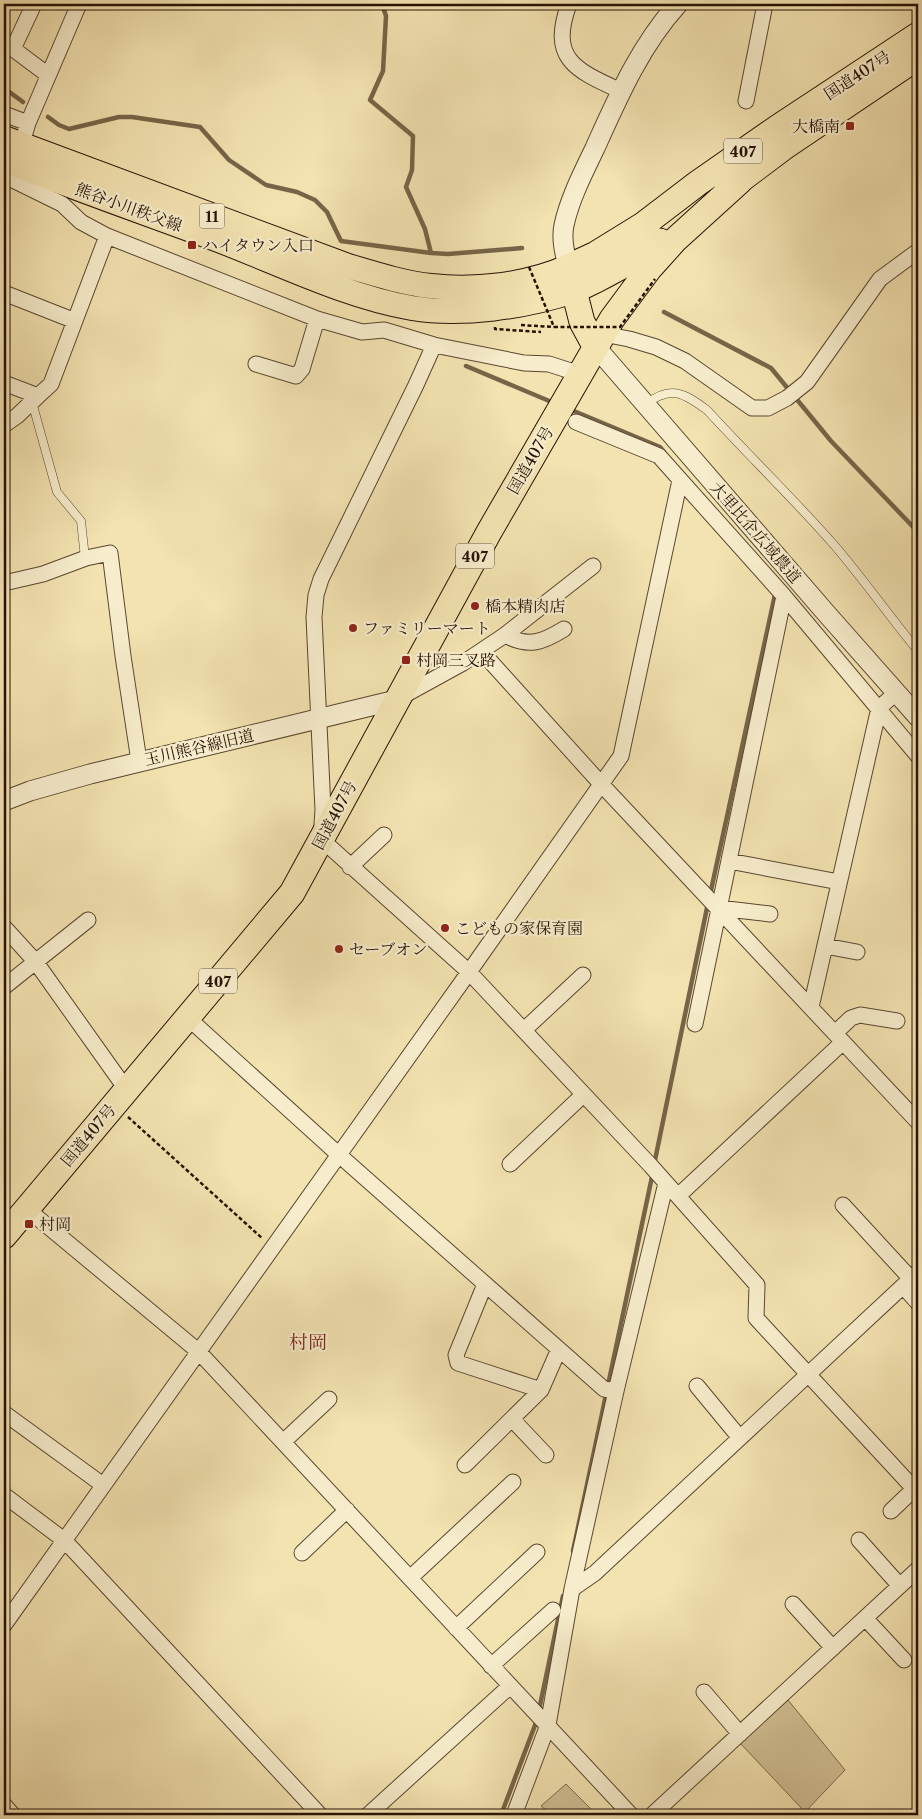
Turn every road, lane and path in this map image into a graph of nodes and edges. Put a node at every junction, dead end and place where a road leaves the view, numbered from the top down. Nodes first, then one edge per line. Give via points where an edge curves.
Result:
1 (34, 4) edge
2 (79, 4) edge
3 (569, 4) edge
4 (678, 4) edge
5 (765, 4) edge
6 (918, 35) edge
7 (8, 45) edge
8 (918, 57) edge
9 (48, 75) junction
10 (620, 91) junction
11 (746, 101) dead end
12 (4, 114) edge
13 (14, 146) edge
14 (740, 181) junction
15 (107, 236) junction
16 (918, 250) edge
17 (529, 267) dead end
18 (568, 267) junction
19 (655, 279) dead end
20 (573, 291) junction
21 (4, 293) edge
22 (317, 319) junction
23 (75, 321) junction
24 (495, 323) dead end
25 (514, 324) dead end
26 (554, 327) junction
27 (541, 332) dead end
28 (599, 340) junction
29 (434, 345) junction
30 (256, 364) dead end
31 (580, 374) junction
32 (4, 383) edge
33 (35, 399) junction
34 (646, 404) junction
35 (566, 411) junction
36 (4, 425) edge
37 (680, 480) junction
38 (85, 558) junction
39 (593, 566) dead end
40 (4, 583) edge
41 (784, 596) junction
42 (564, 629) dead end
43 (505, 635) junction
44 (481, 651) junction
45 (918, 651) edge
46 (897, 692) junction
47 (396, 700) junction
48 (879, 708) junction
49 (918, 717) edge
50 (320, 719) junction
51 (918, 756) edge
52 (139, 761) junction
53 (602, 785) junction
54 (4, 801) edge
55 (384, 835) dead end
56 (321, 839) junction
57 (729, 861) junction
58 (350, 867) junction
59 (839, 882) junction
60 (719, 908) junction
61 (770, 914) dead end
62 (88, 920) dead end
63 (4, 927) edge
64 (825, 946) junction
65 (857, 952) dead end
66 (35, 961) junction
67 (469, 972) junction
68 (583, 975) dead end
69 (4, 987) edge
70 (811, 1007) junction
71 (188, 1018) junction
72 (896, 1022) dead end
73 (695, 1024) dead end
74 (524, 1030) junction
75 (839, 1037) junction
76 (582, 1095) junction
77 (120, 1097) junction
78 (918, 1122) edge
79 (338, 1154) junction
80 (510, 1164) dead end
81 (666, 1183) junction
82 (678, 1196) junction
83 (843, 1205) dead end
84 (27, 1209) junction
85 (4, 1236) edge
86 (272, 1248) junction
87 (911, 1279) edge
88 (485, 1284) junction
89 (918, 1303) edge
90 (559, 1349) junction
91 (198, 1351) junction
92 (808, 1374) junction
93 (697, 1386) dead end
94 (541, 1390) junction
95 (610, 1390) junction
96 (329, 1399) dead end
97 (4, 1413) edge
98 (512, 1419) junction
99 (740, 1438) junction
100 (283, 1442) junction
101 (546, 1456) dead end
102 (465, 1465) dead end
103 (513, 1482) dead end
104 (102, 1485) junction
105 (916, 1491) edge
106 (4, 1495) edge
107 (347, 1510) junction
108 (891, 1511) dead end
109 (64, 1540) junction
110 (859, 1540) dead end
111 (302, 1552) dead end
112 (536, 1552) dead end
113 (918, 1569) edge
114 (410, 1578) junction
115 (900, 1586) junction
116 (572, 1589) junction
117 (792, 1604) dead end
118 (553, 1610) dead end
119 (865, 1618) junction
120 (4, 1625) edge
121 (456, 1628) junction
122 (833, 1648) junction
123 (904, 1660) dead end
124 (491, 1666) junction
125 (510, 1686) junction
126 (704, 1692) dead end
127 (548, 1725) junction
128 (740, 1734) junction
129 (4, 1806) edge
130 (13, 1815) edge
131 (320, 1815) edge
132 (368, 1815) edge
133 (514, 1815) edge
134 (631, 1815) edge
135 (652, 1815) edge

1 - 7 street
2 - 9 street
3 - 10 street via 563,20 561,42 569,60 583,73
4 - 10 street via 655,32
5 - 11 street
6 - 18 highway, 国道407号 / 407 via 777,128 643,225
7 - 9 street
8 - 14 highway, 国道407号 / 407 via 787,145
9 - 13 street
10 - 18 street via 574,194 563,227 563,248
12 - 13 street
13 - 15 street via 11,179 62,204 82,222
13 - 18 main road, 熊谷小川秩父線 / 11 via 348,266 404,281 456,288 488,286 545,276
13 - 20 main road, 熊谷小川秩父線 / 11 via 351,292 413,308 461,310 494,308
14 - 20 highway, 国道407号 / 407 via 630,262
14 - 28 highway, 国道407号 / 407 via 675,240 649,269
15 - 22 street
15 - 23 street
16 - 28 street via 880,279 807,382 768,408 752,408 686,361 656,347 629,339
17 - 26 path, bridge
18 - 20 highway
19 - 26 path, bridge via 620,327
20 - 28 highway via 582,322
21 - 23 street
22 - 29 street via 362,332 384,330
22 - 30 street via 302,369 296,376
23 - 33 street via 51,384
24 - 27 path via 495,329
25 - 26 path
28 - 31 highway, 国道407号 / 407
28 - 34 street, 大里比企広域農道
29 - 31 street via 524,363 550,364
29 - 50 street via 321,578 314,617
31 - 35 highway, 国道407号 / 407
32 - 33 street
33 - 36 street
33 - 38 lane via 56,492 81,521
34 - 45 lane via 660,394 678,393 707,410 834,544
34 - 46 street, 大里比企広域農道
35 - 37 street via 659,456
35 - 47 highway, 国道407号 / 407 via 484,540
37 - 41 street
37 - 53 street via 621,756
38 - 40 street via 43,574
38 - 52 street via 110,553
39 - 43 street
41 - 48 street
41 - 57 street
42 - 43 street via 541,642 511,639
43 - 44 street
44 - 47 street
44 - 53 street
46 - 48 street
46 - 49 street, 大里比企広域農道
47 - 50 street, 玉川熊谷線旧道
47 - 56 highway, 国道407号 / 407
48 - 51 street
48 - 59 street
50 - 52 street, 玉川熊谷線旧道
50 - 56 street
52 - 54 street, 玉川熊谷線旧道
53 - 60 street
53 - 67 street
55 - 58 street
56 - 58 street
56 - 71 highway, 国道407号 / 407 via 292,892
57 - 59 street
57 - 60 street
58 - 67 street
59 - 64 street
60 - 61 street
60 - 70 street
60 - 73 street
62 - 66 street
63 - 66 street
64 - 65 street
64 - 70 street
66 - 69 street
66 - 77 street
67 - 74 street
67 - 79 street
68 - 74 street
70 - 75 street
71 - 77 highway, 国道407号 / 407
71 - 79 street
72 - 75 street via 860,1015 851,1018
74 - 76 street
75 - 78 street
75 - 82 street
76 - 80 street
76 - 81 street
77 - 84 highway, 国道407号 / 407
77 - 86 path
79 - 86 street
79 - 88 street
81 - 82 street
81 - 95 street
82 - 92 street via 757,1285 756,1318
83 - 87 street
84 - 85 highway, 国道407号 / 407
84 - 91 street
86 - 91 street
87 - 89 street
87 - 92 street
88 - 90 street
88 - 94 street via 456,1355 458,1364
90 - 94 street
90 - 95 street
91 - 100 street
91 - 104 street
92 - 99 street
92 - 105 street
93 - 99 street
94 - 98 street
95 - 116 street
96 - 100 street
97 - 104 street
98 - 101 street
98 - 102 street
99 - 116 street via 594,1573
100 - 107 street
103 - 114 street
104 - 109 street
105 - 108 street
106 - 109 street
107 - 111 street
107 - 114 street
109 - 120 street
109 - 131 street
110 - 115 street
112 - 121 street
113 - 115 street
114 - 121 street
115 - 119 street
116 - 127 street
117 - 122 street
118 - 124 street
119 - 122 street
119 - 123 street
121 - 124 street
122 - 128 street
124 - 125 street
125 - 127 street
125 - 132 street
126 - 128 street
127 - 133 street
127 - 134 street
128 - 135 street
129 - 130 street

